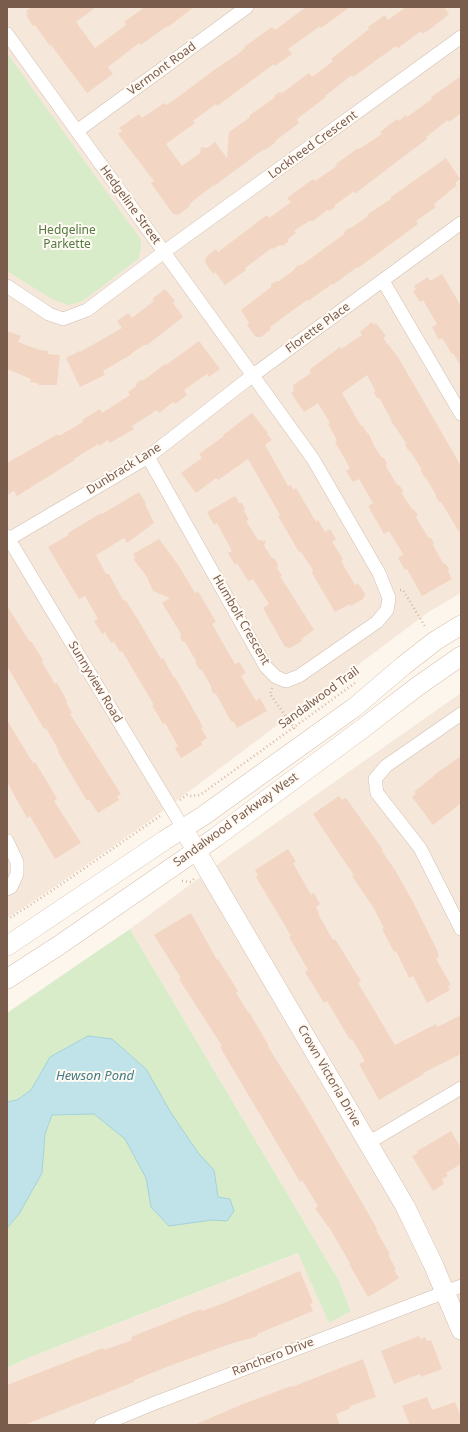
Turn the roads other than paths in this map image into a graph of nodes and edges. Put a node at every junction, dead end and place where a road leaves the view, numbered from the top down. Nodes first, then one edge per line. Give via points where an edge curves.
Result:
1 (247, 7) edge
2 (7, 34) edge
3 (461, 37) edge
4 (78, 131) junction
5 (461, 223) edge
6 (164, 252) junction
7 (383, 281) junction
8 (7, 286) edge
9 (252, 376) junction
10 (461, 414) edge
11 (148, 457) junction
12 (8, 537) edge
13 (461, 625) edge
14 (461, 656) edge
15 (461, 714) edge
16 (183, 828) junction
17 (7, 841) edge
18 (196, 850) junction
19 (7, 889) edge
20 (461, 929) edge
21 (7, 946) edge
22 (7, 979) edge
23 (461, 1088) edge
24 (368, 1143) junction
25 (453, 1289) edge
26 (461, 1330) edge
27 (101, 1425) edge

1 - 4 street, Vermont Road
2 - 4 street, Hedgeline Street
3 - 6 street, Lockheed Crescent
4 - 6 street, Hedgeline Street
5 - 7 street, Florette Place
6 - 8 street, Lockheed Crescent via 87,310 63,319 49,314
6 - 9 street, Hedgeline Street
7 - 9 street, Florette Place
7 - 10 street
9 - 11 street, Dunbrack Lane
9 - 11 street, Humbolt Crescent via 314,459 379,573 389,598 387,610 377,622 299,676 286,681 276,677 266,667
11 - 12 street, Dunbrack Lane
12 - 16 street, Sunnyview Road
13 - 16 main road, Sandalwood Parkway West via 435,641 355,707 300,735 203,816
14 - 18 main road, Sandalwood Parkway West
15 - 20 street via 386,766 375,779 377,793 420,848
16 - 18 main road, Crown Victoria Drive
16 - 21 main road, Sandalwood Parkway West
17 - 19 street via 17,862 17,874 11,887
18 - 22 main road, Sandalwood Parkway West
18 - 24 main road, Crown Victoria Drive
23 - 24 street
24 - 25 main road, Crown Victoria Drive
25 - 26 main road, Crown Victoria Drive
25 - 27 street, Ranchero Drive

